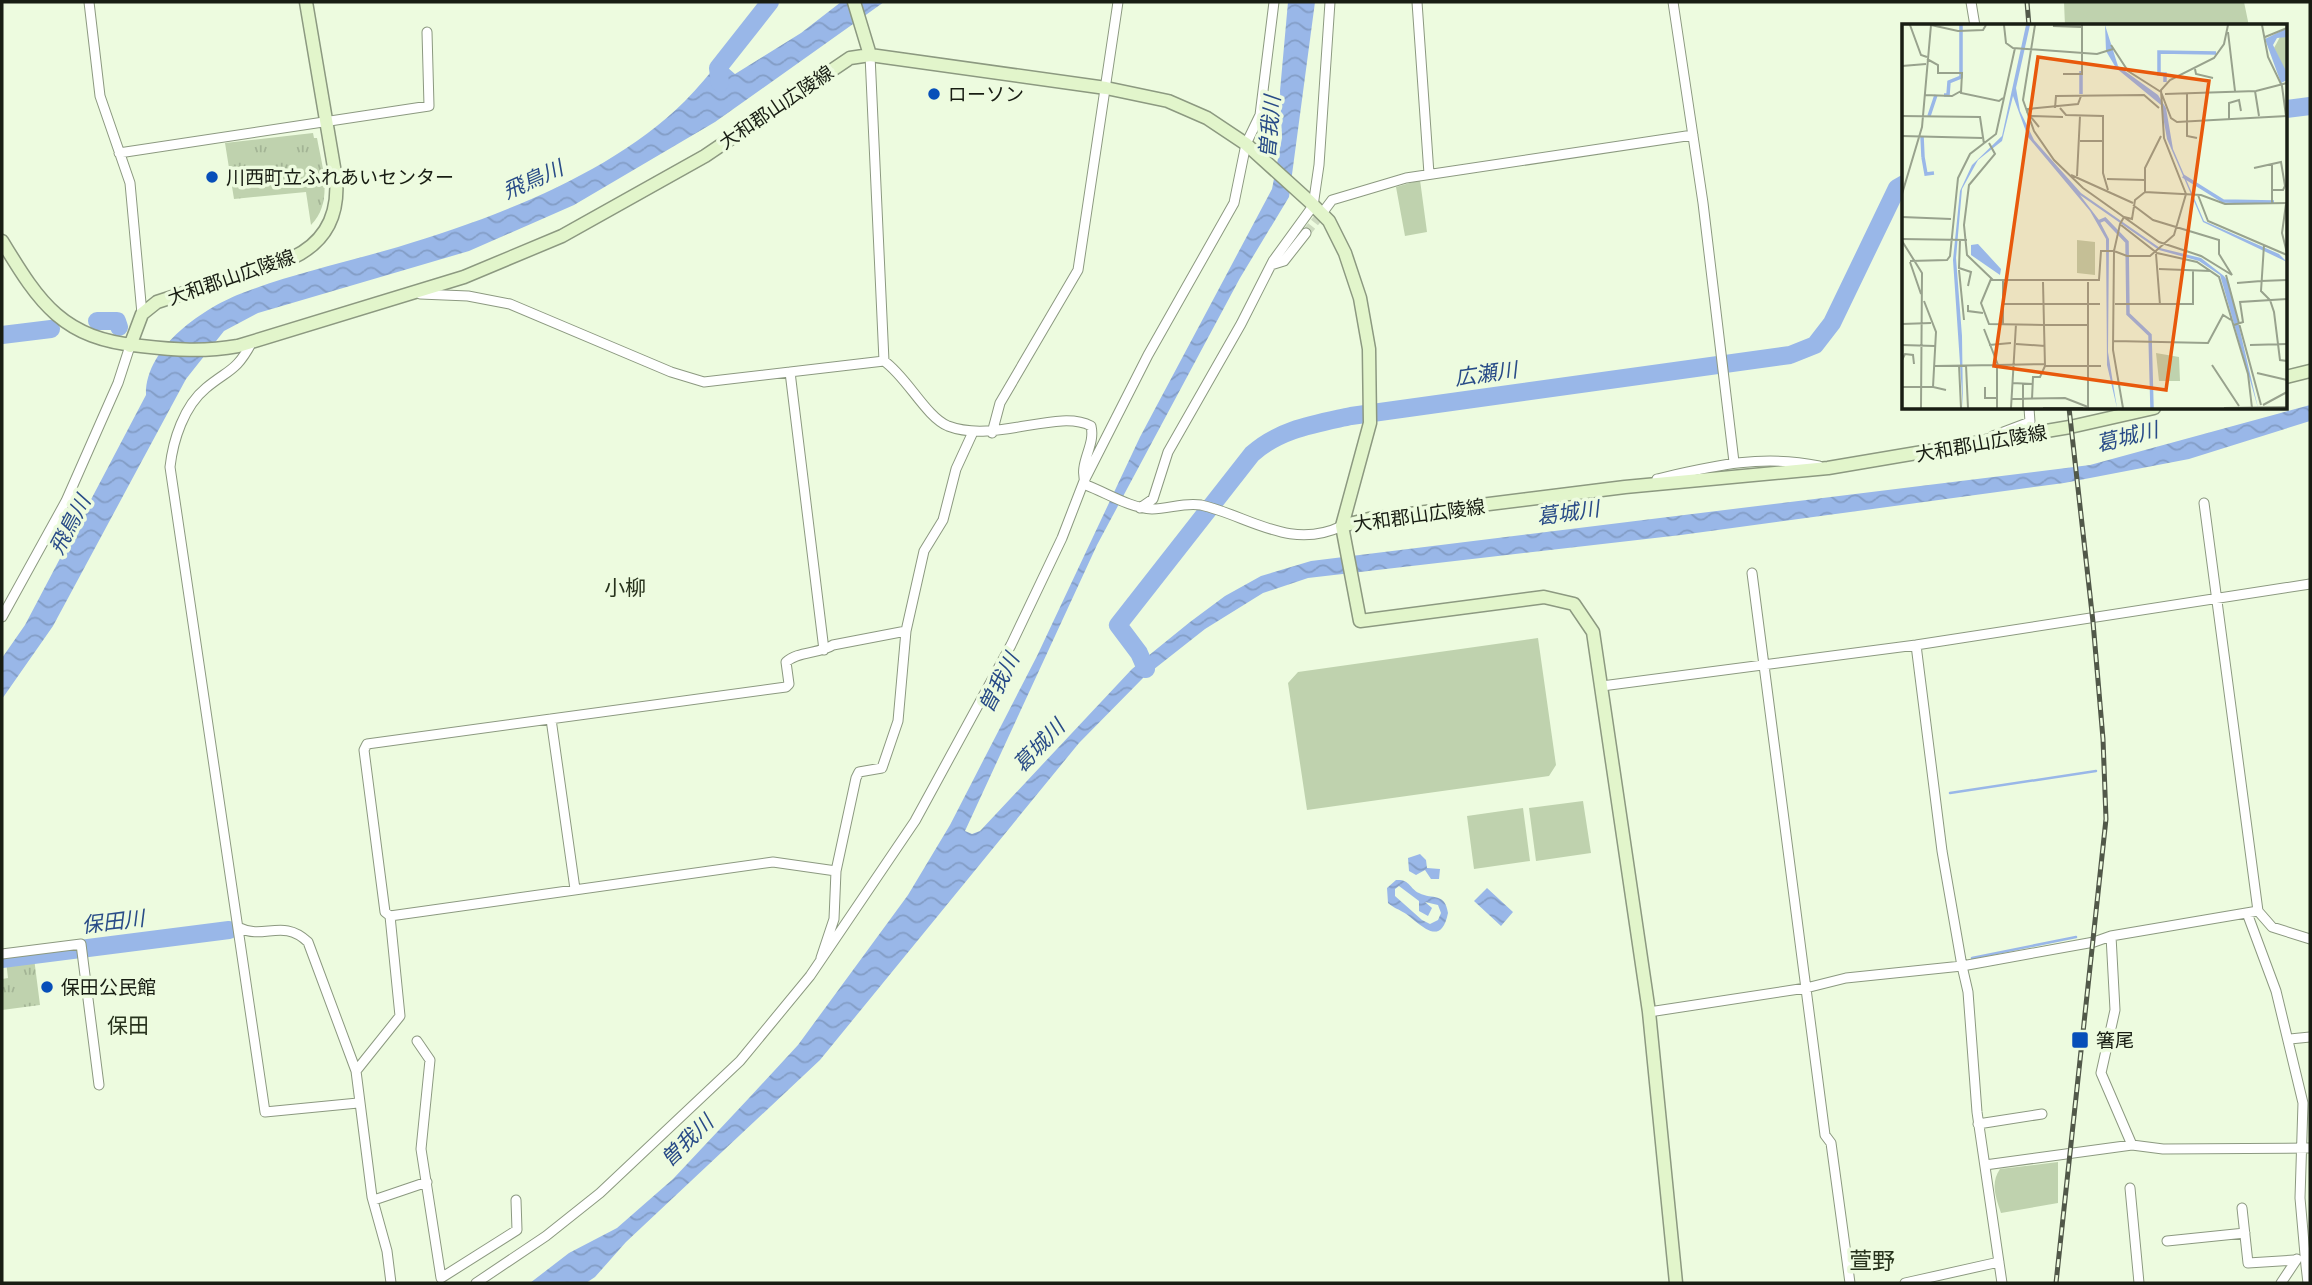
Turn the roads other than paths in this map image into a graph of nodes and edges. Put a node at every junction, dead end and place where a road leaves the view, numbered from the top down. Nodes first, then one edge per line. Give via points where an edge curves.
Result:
1 (89, 2) edge
2 (306, 2) edge
3 (854, 2) edge
4 (1118, 2) edge
5 (1274, 2) edge
6 (1330, 2) edge
7 (1418, 2) edge
8 (1672, 2) edge
9 (1970, 2) edge
10 (1975, 24) edge
11 (427, 32) dead end
12 (870, 55) junction
13 (1106, 88) junction
14 (327, 121) junction
15 (1693, 135) junction
16 (1250, 148) junction
17 (119, 153) junction
18 (1429, 173) junction
19 (1315, 206) junction
20 (1306, 233) tunnel mouth
21 (2, 241) edge
22 (1271, 265) junction
23 (464, 277) junction
24 (411, 294) junction
25 (468, 296) junction
26 (142, 314) junction
27 (252, 342) junction
28 (130, 346) junction
29 (884, 361) junction
30 (2310, 371) edge
31 (790, 373) junction
32 (2288, 376) edge
33 (2029, 410) edge
34 (2145, 410) edge
35 (973, 432) junction
36 (992, 433) junction
37 (1969, 445) junction
38 (1734, 462) junction
39 (1828, 468) junction
40 (1085, 483) junction
41 (1625, 487) junction
42 (2204, 503) dead end
43 (1140, 508) junction
44 (1344, 532) junction
45 (1752, 573) dead end
46 (2310, 584) edge
47 (2218, 597) junction
48 (2, 617) edge
49 (906, 632) junction
50 (1916, 645) junction
51 (824, 650) junction
52 (1764, 664) junction
53 (1602, 686) junction
54 (551, 719) junction
55 (836, 871) junction
56 (575, 889) junction
57 (2259, 911) junction
58 (2247, 914) junction
59 (390, 916) junction
60 (240, 928) junction
61 (2111, 936) junction
62 (2310, 939) edge
63 (2, 954) edge
64 (821, 959) junction
65 (1962, 966) junction
66 (1807, 988) junction
67 (1649, 1012) junction
68 (2310, 1037) edge
69 (2290, 1039) junction
70 (417, 1041) dead end
71 (356, 1071) junction
72 (99, 1085) dead end
73 (358, 1103) junction
74 (2042, 1114) dead end
75 (1978, 1125) junction
76 (2132, 1145) junction
77 (2307, 1148) edge
78 (1985, 1165) junction
79 (426, 1182) junction
80 (2130, 1188) dead end
81 (374, 1200) junction
82 (516, 1200) dead end
83 (2242, 1208) dead end
84 (2245, 1233) junction
85 (2167, 1241) dead end
86 (2294, 1260) junction
87 (1999, 1262) junction
88 (2307, 1263) edge
89 (391, 1283) edge
90 (476, 1283) edge
91 (1676, 1283) edge
92 (1850, 1283) edge
93 (1905, 1283) edge
94 (2001, 1283) edge
95 (2139, 1283) edge
96 (2281, 1283) edge
97 (2308, 1283) edge

1 - 17 street via 100,96
2 - 14 main road, 大和郡山広陵線
3 - 12 main road
4 - 13 street
5 - 16 street via 1260,115
6 - 19 street
7 - 18 street
8 - 15 street
9 - 10 street
11 - 14 street via 429,106
12 - 13 main road, 大和郡山広陵線
12 - 23 main road, 大和郡山広陵線 via 850,58 830,69 653,187 562,236
12 - 29 street
13 - 16 main road, 大和郡山広陵線 via 1168,101 1208,118
13 - 36 street via 1078,270 1000,403
14 - 17 street
14 - 26 main road, 大和郡山広陵線 via 337,195 331,223 321,237 292,258 157,302
15 - 18 street
15 - 38 street
16 - 19 main road, 大和郡山広陵線
16 - 40 street via 1234,204 1149,355
17 - 26 street via 130,183
18 - 19 street
19 - 22 street
19 - 44 main road, 大和郡山広陵線 via 1329,221 1345,253 1360,299 1368,349 1370,423
20 - 22 street via 1284,261
21 - 28 main road, 大和郡山広陵線 via 33,289 60,319 81,333
22 - 43 street via 1168,452 1153,499
23 - 24 main road, 大和郡山広陵線
23 - 25 street
24 - 25 street
24 - 27 main road, 大和郡山広陵線
25 - 31 street via 510,304 704,382
26 - 28 main road
27 - 28 main road, 大和郡山広陵線 via 192,351
27 - 60 street via 242,360 190,405 170,467
28 - 48 street via 66,501
29 - 31 street
29 - 35 street via 904,377 941,422
30 - 32 main road
31 - 51 street
33 - 37 street via 2030,422
34 - 37 main road, 大和郡山広陵線
35 - 36 street
35 - 49 street via 956,469 943,520 924,551
36 - 40 street via 1080,420 1091,426 1093,436 1082,467
37 - 39 main road, 大和郡山広陵線
38 - 39 street via 1787,459
38 - 41 street
39 - 41 main road, 大和郡山広陵線
40 - 43 street
40 - 64 street via 968,729 915,821
41 - 44 main road, 大和郡山広陵線 via 1369,519
42 - 47 street
43 - 44 street via 1187,503 1280,533
44 - 53 main road via 1360,621 1544,597 1574,604 1593,632
45 - 52 street
46 - 47 street
47 - 50 street
47 - 57 street
49 - 51 street
49 - 55 street via 903,695 891,749 882,768 859,772 856,778
50 - 52 street
50 - 65 street
51 - 54 street via 786,662 786,687
52 - 53 street
52 - 66 street
53 - 67 main road
54 - 56 street
54 - 59 street via 367,744 364,750 385,912
55 - 56 street via 773,862
55 - 64 street via 834,919
56 - 59 street
57 - 58 street
57 - 62 street via 2272,927
58 - 61 street
58 - 69 street
59 - 71 street via 400,1016
60 - 71 street via 247,932 287,929 307,942
60 - 73 street via 265,1112
61 - 65 street
61 - 76 street via 2115,1010 2101,1073
63 - 72 street via 81,944
64 - 90 street via 778,1019 686,1115 600,1193
65 - 66 street via 1846,978
65 - 75 street
66 - 67 street
66 - 92 street
67 - 91 main road
68 - 69 street
69 - 77 street
70 - 79 street via 430,1068 421,1132
71 - 73 street
73 - 81 street
74 - 75 street
75 - 78 street
76 - 77 street
76 - 78 street
77 - 88 street via 2300,1198
78 - 87 street
79 - 81 street
79 - 82 street via 441,1278 517,1230
80 - 95 street
81 - 89 street
83 - 84 street
84 - 85 street
84 - 86 street via 2248,1263
86 - 88 street
86 - 96 street
87 - 93 street
87 - 94 street
88 - 97 street

